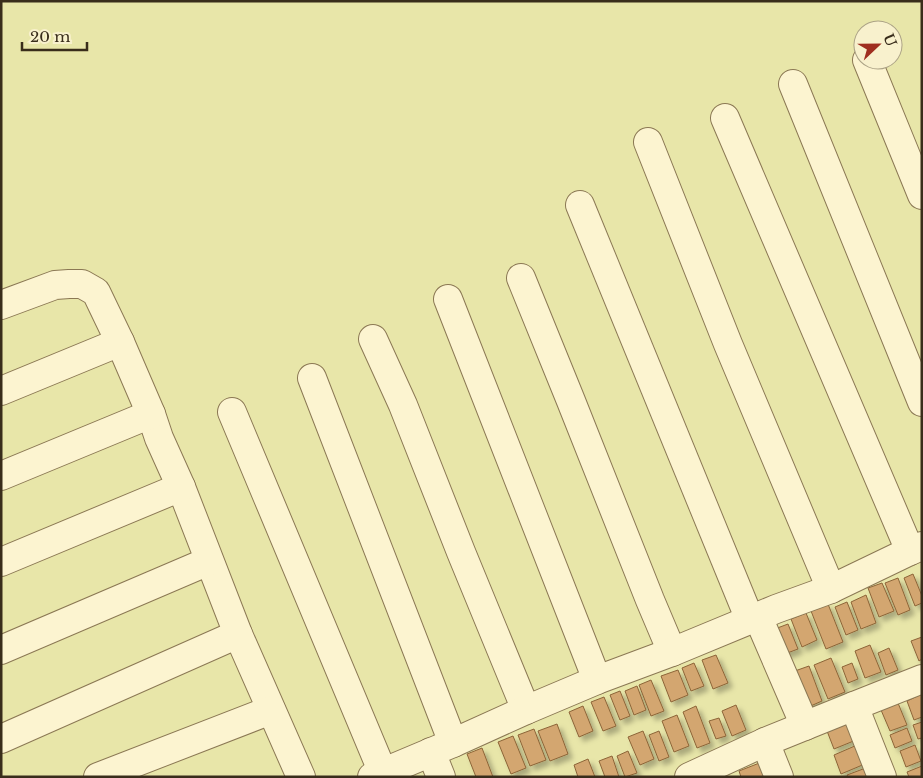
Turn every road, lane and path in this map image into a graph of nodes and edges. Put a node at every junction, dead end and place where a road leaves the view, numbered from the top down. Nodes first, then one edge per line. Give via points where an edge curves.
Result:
1 (871, 70) edge
2 (793, 84) dead end
3 (725, 118) dead end
4 (648, 142) dead end
5 (922, 195) edge
6 (580, 205) dead end
7 (521, 278) dead end
8 (448, 299) dead end
9 (1, 305) edge
10 (373, 339) dead end
11 (120, 342) junction
12 (312, 378) dead end
13 (1, 391) edge
14 (922, 402) edge
15 (232, 412) dead end
16 (151, 414) junction
17 (1, 476) edge
18 (181, 487) junction
19 (916, 549) edge
20 (209, 561) junction
21 (1, 562) edge
22 (831, 589) junction
23 (754, 618) junction
24 (238, 634) junction
25 (1, 650) edge
26 (672, 652) junction
27 (922, 679) edge
28 (597, 680) junction
29 (854, 706) junction
30 (271, 710) junction
31 (526, 710) junction
32 (805, 726) junction
33 (1, 739) edge
34 (765, 742) junction
35 (442, 757) edge
36 (378, 775) edge
37 (692, 776) edge
38 (98, 777) edge
39 (301, 777) edge
40 (779, 777) edge
41 (882, 777) edge

1 - 5 street
2 - 14 street
3 - 19 street
4 - 22 street
6 - 23 street
7 - 26 street
8 - 28 street
9 - 11 street via 56,285 82,284 96,292
10 - 31 street via 403,405
11 - 13 street
11 - 16 street
12 - 35 street
15 - 36 street
16 - 17 street
16 - 18 street
18 - 20 street
18 - 21 street
19 - 22 street
20 - 24 street
20 - 25 street
22 - 23 street
23 - 26 street
23 - 32 street
24 - 30 street
24 - 33 street
26 - 28 street
27 - 29 street
28 - 31 street
29 - 32 street
29 - 41 street
30 - 38 street
30 - 39 street
31 - 35 street
32 - 34 street
34 - 37 street
34 - 40 street
35 - 36 street

